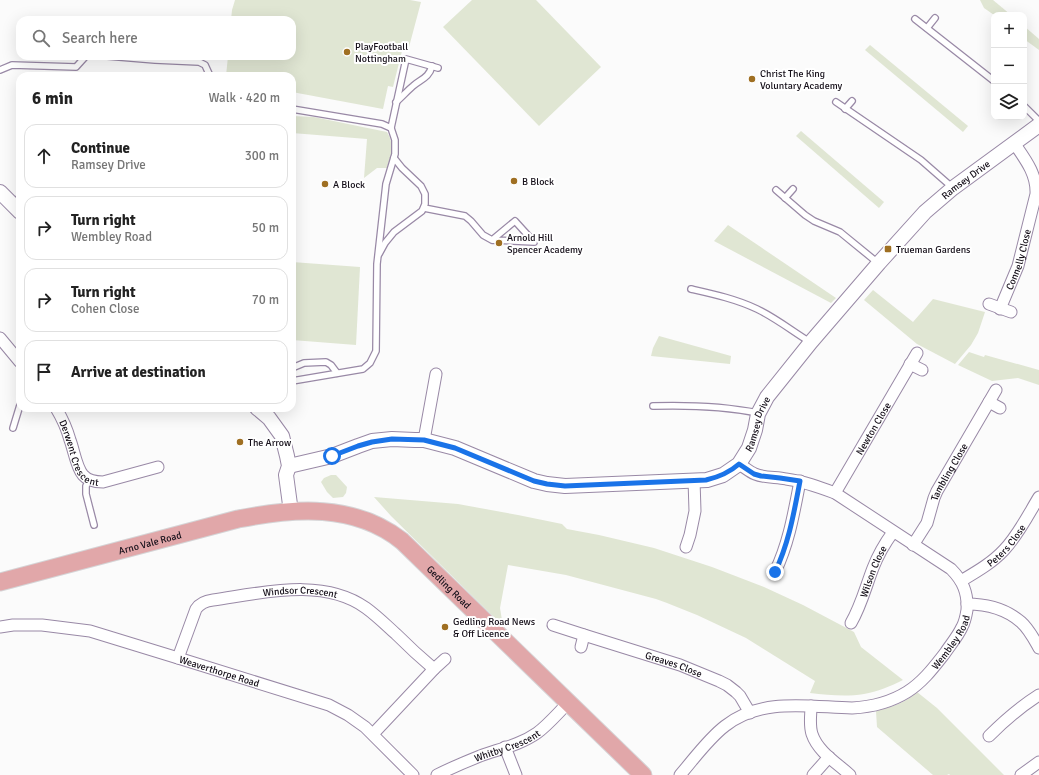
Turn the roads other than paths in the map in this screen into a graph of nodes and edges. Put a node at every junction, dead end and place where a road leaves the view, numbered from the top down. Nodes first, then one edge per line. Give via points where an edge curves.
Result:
1 (935, 18) dead end
2 (915, 19) dead end
3 (927, 28) junction
4 (82, 60) edge
5 (156, 60) edge
6 (432, 66) junction
7 (438, 68) dead end
8 (0, 70) edge
9 (208, 72) edge
10 (991, 79) edge
11 (852, 101) dead end
12 (396, 102) junction
13 (836, 102) dead end
14 (845, 109) junction
15 (1027, 109) edge
16 (296, 110) edge
17 (1039, 121) edge
18 (1039, 125) edge
19 (392, 128) junction
20 (1014, 143) junction
21 (394, 158) junction
22 (953, 188) junction
23 (793, 189) dead end
24 (776, 190) dead end
25 (0, 192) edge
26 (785, 198) junction
27 (16, 204) edge
28 (424, 208) junction
29 (492, 240) junction
30 (378, 256) junction
31 (879, 263) junction
32 (691, 289) dead end
33 (989, 304) dead end
34 (1000, 309) junction
35 (1011, 312) dead end
36 (1, 342) edge
37 (812, 342) junction
38 (917, 353) dead end
39 (16, 358) edge
40 (910, 364) junction
41 (296, 366) edge
42 (922, 370) dead end
43 (337, 372) junction
44 (436, 374) dead end
45 (296, 380) edge
46 (434, 386) junction
47 (445, 388) dead end
48 (996, 390) dead end
49 (989, 402) junction
50 (653, 406) dead end
51 (1000, 408) dead end
52 (18, 412) edge
53 (58, 412) edge
54 (262, 412) edge
55 (758, 414) junction
56 (13, 428) dead end
57 (424, 440) junction
58 (739, 464) junction
59 (158, 466) dead end
60 (289, 466) junction
61 (89, 480) junction
62 (694, 480) junction
63 (800, 481) junction
64 (835, 493) junction
65 (1039, 497) edge
66 (296, 511) junction
67 (94, 525) dead end
68 (893, 532) junction
69 (913, 545) junction
70 (686, 547) dead end
71 (775, 572) dead end
72 (961, 581) junction
73 (0, 582) edge
74 (967, 604) junction
75 (858, 618) dead end
76 (553, 625) dead end
77 (0, 626) edge
78 (584, 636) junction
79 (581, 647) dead end
80 (1039, 648) edge
81 (178, 658) junction
82 (445, 659) dead end
83 (434, 670) junction
84 (1039, 695) edge
85 (568, 703) junction
86 (811, 706) junction
87 (750, 713) junction
88 (373, 734) junction
89 (989, 736) dead end
90 (505, 747) junction
91 (829, 757) junction
92 (1039, 762) edge
93 (1025, 774) edge
94 (413, 775) edge
95 (437, 775) edge
96 (516, 775) edge
97 (643, 775) edge
98 (680, 775) edge
99 (813, 775) edge
100 (850, 775) edge

1 - 3 lane
2 - 3 lane
3 - 10 lane
4 - 8 lane via 76,67 12,65
5 - 9 lane via 199,62 205,65
6 - 7 lane
6 - 12 lane via 431,72 425,78
6 - 12 lane via 406,59
11 - 14 lane
12 - 19 lane
13 - 14 lane
14 - 22 lane via 921,160
15 - 17 lane
16 - 19 lane via 382,124
18 - 20 street, Ramsey Drive
19 - 21 lane via 395,140
20 - 22 street, Ramsey Drive
20 - 34 street, Connelly Close via 1032,171 1036,194 1018,266
21 - 28 lane via 421,186 425,194
21 - 30 lane via 386,184
22 - 31 street, Ramsey Drive via 925,212
23 - 26 lane
24 - 26 lane
25 - 27 street
26 - 31 lane via 805,216 840,232
28 - 29 lane via 465,216 483,235
28 - 30 lane via 394,232
29 - 29 lane via 520,241 534,242 515,221
30 - 43 lane via 376,351 370,363 363,369
31 - 37 street, Ramsey Drive
32 - 37 lane via 703,289 757,309
33 - 34 street
34 - 35 street
36 - 39 street
37 - 55 street, Ramsey Drive via 767,397
38 - 40 street, Newton Close
40 - 42 street
40 - 64 street, Newton Close
41 - 43 lane via 304,363 326,362
43 - 45 lane
44 - 46 street
46 - 47 street
46 - 57 street
48 - 49 street, Tambling Close
49 - 51 street
49 - 69 street, Tambling Close via 937,491 926,523
50 - 55 lane via 664,404 716,407
52 - 56 lane
53 - 61 street, Derwent Crescent via 78,467
54 - 60 street via 282,436
55 - 58 street, Ramsey Drive via 749,448
57 - 60 street, Ramsey Drive via 392,439 372,442 332,456
57 - 62 street, Ramsey Drive via 455,448 547,484 573,486
58 - 62 street, Ramsey Drive via 723,475
58 - 63 street, Wembley Road via 761,476
59 - 61 street, Derwent Crescent via 103,482
60 - 66 street via 286,475
61 - 67 lane via 86,494
62 - 70 street via 695,536
63 - 64 street, Wembley Road
63 - 71 street via 785,563
64 - 68 street, Wembley Road
65 - 72 street, Peters Close via 1021,529 1003,551 986,566
66 - 73 main road, Arno Vale Road via 238,519
66 - 85 main road, Gedling Road via 325,512 358,518 391,532
68 - 69 street, Wembley Road
68 - 75 street, Wilson Close via 874,566
69 - 72 street, Wembley Road via 951,569
72 - 74 street, Wembley Road
74 - 80 street via 982,605 1010,614 1021,622
74 - 86 street, Wembley Road via 960,632 925,678 907,692 882,703 863,707
76 - 78 street, Greaves Close
77 - 81 street, Weaverthorpe Road via 42,625 82,630
78 - 79 street
78 - 87 street, Greaves Close via 680,665 719,681 740,696
81 - 83 street, Windsor Crescent via 196,609 203,602 276,591 319,590 341,595 366,608
81 - 88 street, Weaverthorpe Road via 329,705 365,726
82 - 83 street
83 - 88 street
84 - 89 street via 1005,720 1000,732
85 - 90 street, Whitby Crescent via 537,733
85 - 97 main road, Gedling Road
86 - 87 street, Wembley Road via 784,705
86 - 91 street via 812,734 822,751
87 - 98 street, Wembley Road via 737,718 718,732
88 - 94 street, Weaverthorpe Road
90 - 95 street, Whitby Crescent
90 - 96 street
91 - 99 street
91 - 100 street
92 - 93 street

